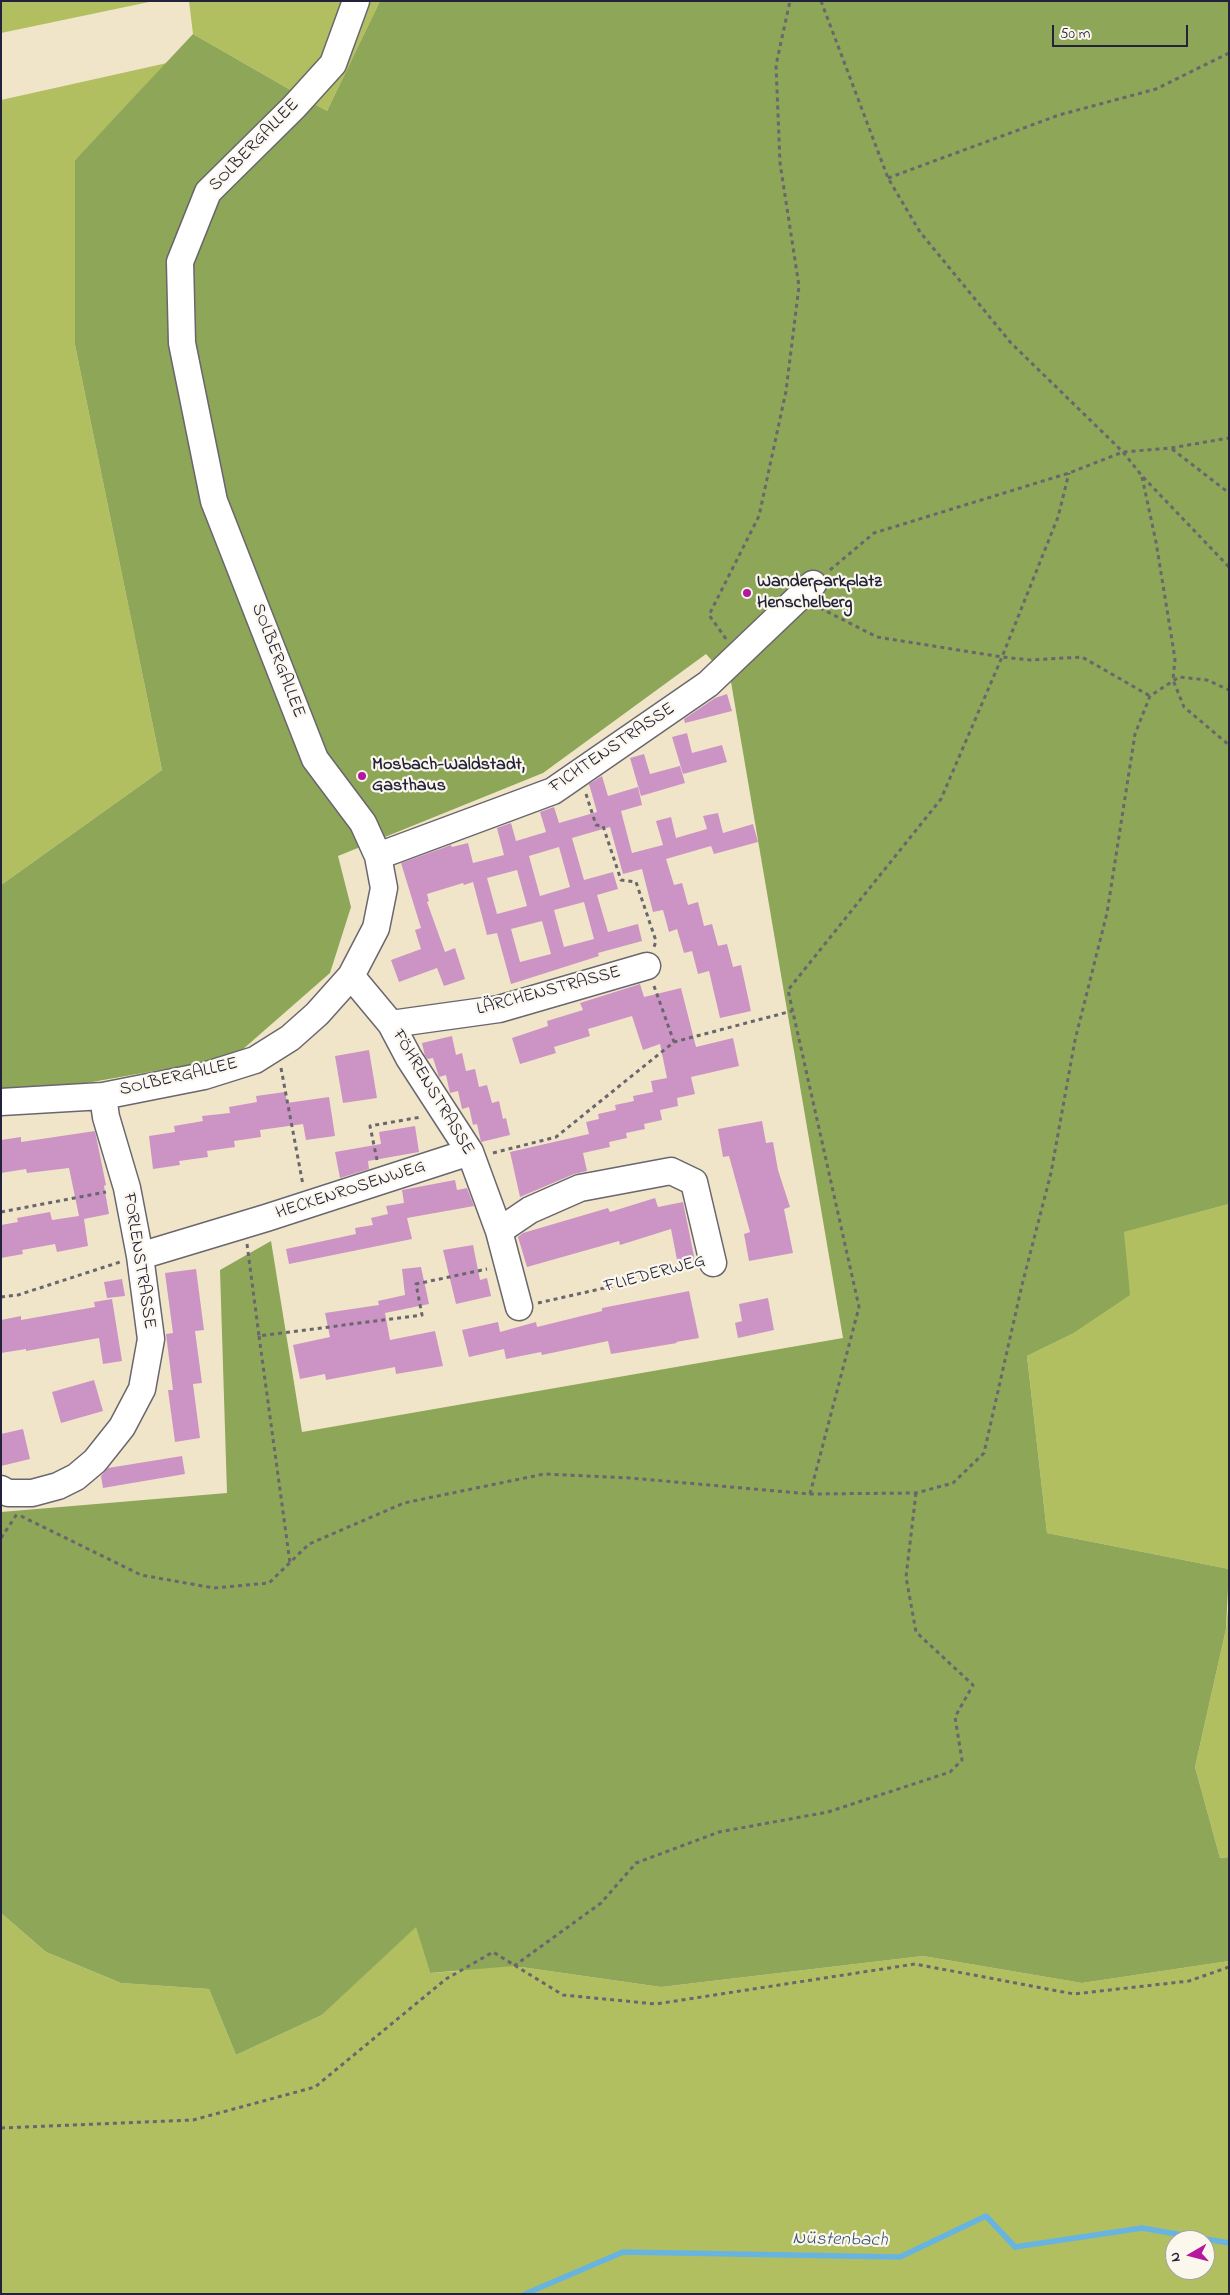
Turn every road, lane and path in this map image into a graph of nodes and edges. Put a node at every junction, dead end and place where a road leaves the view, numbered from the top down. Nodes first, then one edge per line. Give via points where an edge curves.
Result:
1 (356, 1) edge
2 (790, 1) edge
3 (821, 1) edge
4 (1229, 53) edge
5 (888, 178) junction
6 (1229, 438) edge
7 (1171, 448) junction
8 (1123, 452) junction
9 (1069, 473) junction
10 (1142, 476) junction
11 (1229, 493) edge
12 (1229, 567) edge
13 (806, 591) junction
14 (738, 656) junction
15 (1002, 658) junction
16 (1173, 680) junction
17 (1229, 690) edge
18 (1150, 696) junction
19 (1229, 746) edge
20 (580, 773) junction
21 (378, 856) junction
22 (647, 966) junction
23 (351, 976) junction
24 (792, 1011) junction
25 (391, 1024) junction
26 (674, 1042) junction
27 (281, 1067) dead end
28 (103, 1096) junction
29 (1, 1102) edge
30 (444, 1112) junction
31 (470, 1152) junction
32 (381, 1181) junction
33 (127, 1188) junction
34 (307, 1205) junction
35 (1, 1212) edge
36 (245, 1225) junction
37 (499, 1231) junction
38 (140, 1256) junction
39 (713, 1263) joint
40 (508, 1264) junction
41 (1, 1297) edge
42 (519, 1308) joint
43 (259, 1336) junction
44 (1, 1489) edge
45 (810, 1494) junction
46 (916, 1494) junction
47 (1, 1538) edge
48 (290, 1562) junction
49 (514, 1966) junction
50 (1229, 1967) edge
51 (1, 2128) edge

1 - 21 street, SOLBERGALLEE via 333,64 208,192 180,262 182,344 214,501 316,759 364,823
2 - 14 path via 776,65 780,163 799,286 786,391 759,516 709,615
3 - 5 path
4 - 5 path via 1156,89 1060,115
5 - 8 path via 920,232 1011,343
6 - 7 path
7 - 8 path
7 - 11 path
8 - 9 path
8 - 10 path
9 - 13 path via 874,533
9 - 15 path via 1058,517
10 - 12 path
10 - 16 path via 1174,659
13 - 14 street, FICHTENSTRASSE
13 - 15 path via 877,637
14 - 20 street, FICHTENSTRASSE via 708,684
15 - 18 path via 1082,657
15 - 24 path via 941,799 788,990
16 - 17 path via 1179,677 1208,680
16 - 18 path
16 - 19 path via 1184,706
18 - 46 path via 1136,734 1107,913 1076,1040 1051,1173 984,1453 953,1483
20 - 21 street, FICHTENSTRASSE via 553,791
20 - 22 path via 596,825 603,826 621,880 636,882 656,941
21 - 23 street, SOLBERGALLEE via 384,888 376,928
22 - 25 street, LÄRCHENSTRASSE via 499,1009
22 - 26 path
23 - 25 street, FÖHRENSTRASSE
23 - 28 street, SOLBERGALLEE via 290,1038 255,1060 204,1076
24 - 26 path
24 - 45 path via 859,1307
25 - 30 street, FÖHRENSTRASSE
26 - 31 path via 556,1137 489,1154
27 - 34 path
28 - 29 street, SOLBERGALLEE
28 - 33 street, FORLENSTRASSE
30 - 31 street, FÖHRENSTRASSE
30 - 32 path via 370,1126
31 - 32 street, HECKENROSENWEG
31 - 37 street, FÖHRENSTRASSE
32 - 34 street, HECKENROSENWEG
33 - 35 path
33 - 38 street, FORLENSTRASSE
34 - 36 street, HECKENROSENWEG
36 - 38 street, HECKENROSENWEG
36 - 43 path
37 - 39 street, FLIEDERWEG via 530,1210 580,1188 671,1171 694,1182
37 - 40 street, FÖHRENSTRASSE
38 - 41 path via 18,1296
38 - 44 street, FORLENSTRASSE via 151,1340 142,1389 122,1426 96,1461 58,1486 32,1493 8,1493
39 - 42 path, FLIEDERWEG
40 - 42 street, FÖHRENSTRASSE
40 - 43 path via 416,1284 422,1314
43 - 48 path
45 - 46 path
45 - 48 path via 544,1474 404,1502 308,1544
46 - 49 path via 906,1577 916,1632 973,1685 955,1717 962,1760 950,1772 828,1812 719,1832 636,1863 601,1902
47 - 48 path via 17,1513 141,1575 214,1588 269,1583
49 - 50 path via 563,1995 656,2004 915,1964 1074,1994 1189,1981
49 - 51 path via 493,1952 446,1979 315,2087 193,2120

